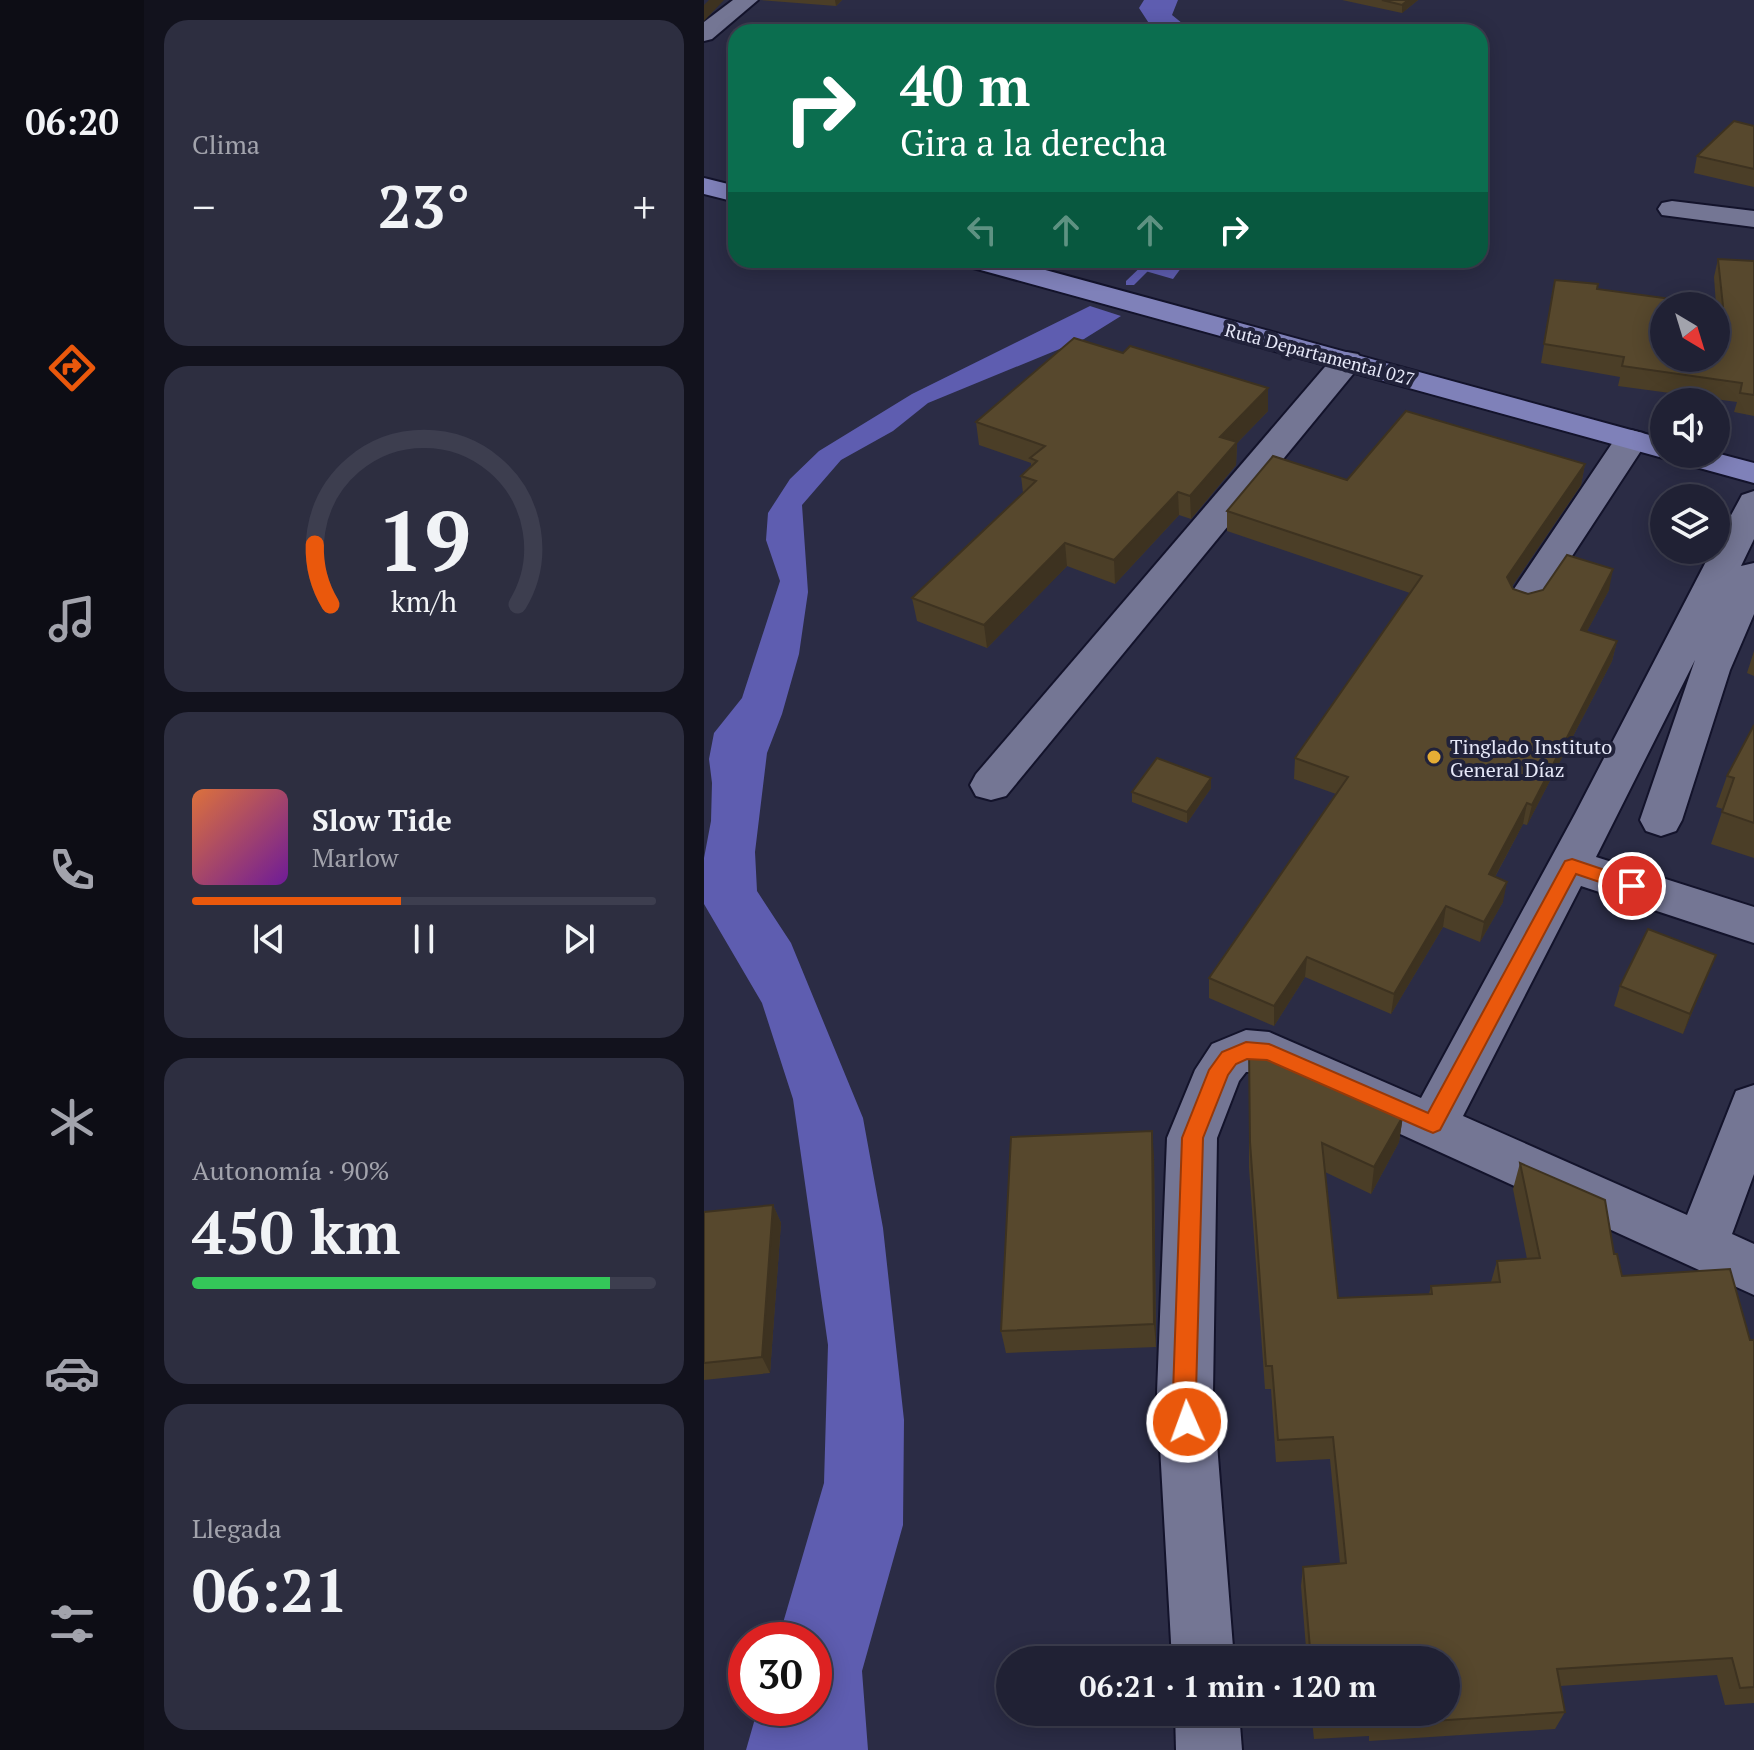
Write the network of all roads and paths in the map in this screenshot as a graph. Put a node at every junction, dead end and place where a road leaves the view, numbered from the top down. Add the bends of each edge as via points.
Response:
1 (747, 0) edge
2 (704, 34) edge
3 (704, 186) edge
4 (728, 192) edge
5 (1672, 209) dead end
6 (1754, 219) edge
7 (1005, 268) edge
8 (1347, 361) junction
9 (1647, 445) edge
10 (1730, 467) edge
11 (1754, 473) edge
12 (1754, 502) edge
13 (1754, 572) edge
14 (1525, 600) edge
15 (991, 785) dead end
16 (1661, 820) dead end
17 (1572, 866) junction
18 (1754, 925) edge
19 (1754, 1106) edge
20 (1433, 1124) junction
21 (1701, 1246) junction
22 (1754, 1270) edge
23 (1202, 1646) edge
24 (1208, 1726) edge
25 (1209, 1750) edge

1 - 2 street
3 - 4 main road
5 - 6 street
7 - 8 main road, Ruta Departamental 027
8 - 9 main road, Ruta Departamental 027
8 - 15 street
9 - 14 street
10 - 11 main road
12 - 17 street
13 - 16 street via 1710,670
17 - 18 street
17 - 20 street
19 - 21 street
20 - 21 street
20 - 23 street via 1269,1052 1246,1050 1219,1070 1192,1138 1185,1377
21 - 22 street
24 - 25 street

